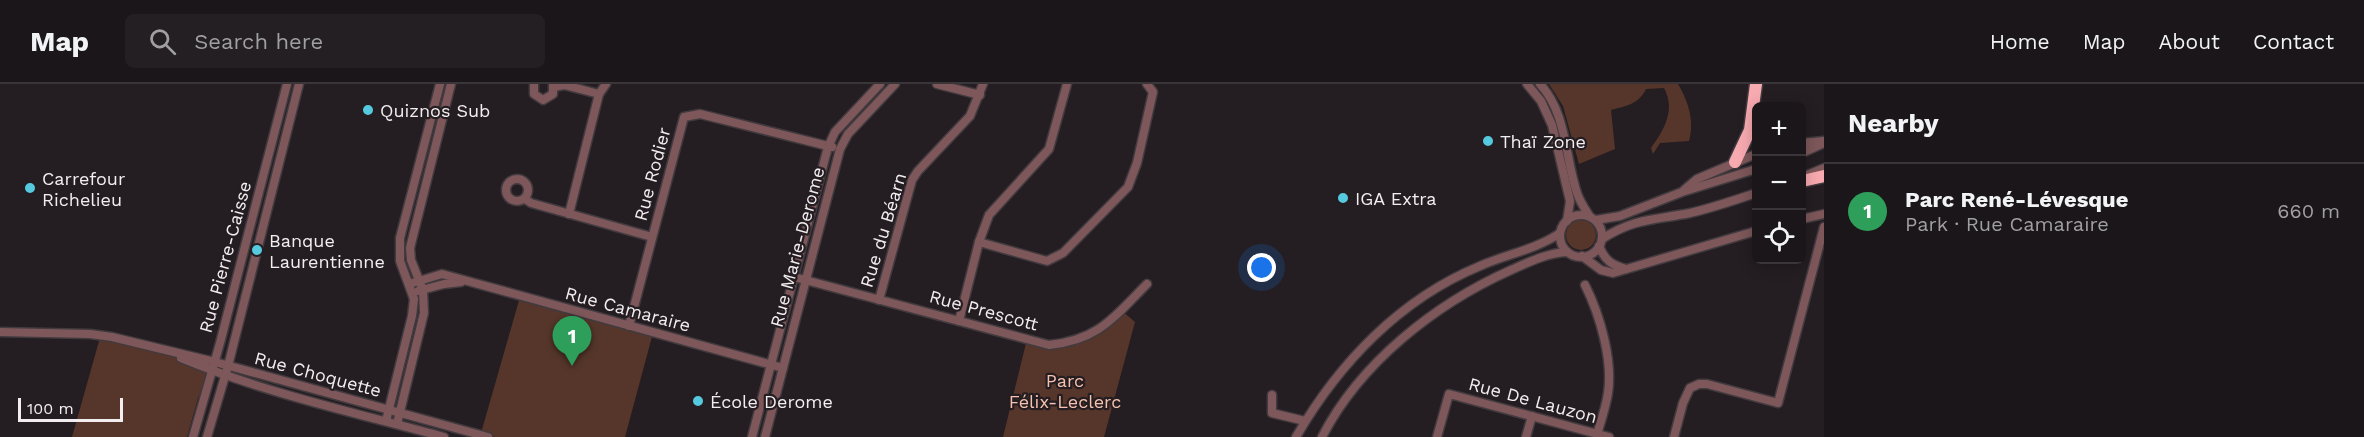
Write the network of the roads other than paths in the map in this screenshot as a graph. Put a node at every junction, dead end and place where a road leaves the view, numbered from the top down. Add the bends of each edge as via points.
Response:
1 (287, 84) edge
2 (298, 84) edge
3 (440, 84) edge
4 (451, 84) edge
5 (534, 84) edge
6 (606, 84) edge
7 (880, 84) edge
8 (895, 84) edge
9 (937, 84) edge
10 (983, 84) edge
11 (1067, 84) edge
12 (1147, 84) edge
13 (1527, 84) edge
14 (1540, 84) edge
15 (1756, 84) edge
16 (554, 86) edge
17 (599, 94) junction
18 (980, 95) junction
19 (1750, 130) junction
20 (1752, 134) edge
21 (1824, 142) edge
22 (1806, 143) edge
23 (828, 147) junction
24 (840, 149) junction
25 (1806, 151) edge
26 (1752, 156) edge
27 (1735, 162) junction
28 (425, 163) junction
29 (1824, 168) edge
30 (1752, 170) edge
31 (1824, 176) edge
32 (1806, 177) edge
33 (1806, 178) edge
34 (1682, 192) junction
35 (1752, 194) edge
36 (525, 199) dead end
37 (569, 214) junction
38 (1824, 214) edge
39 (1806, 218) edge
40 (1593, 219) junction
41 (1567, 221) junction
42 (1824, 227) edge
43 (1752, 232) edge
44 (1560, 233) junction
45 (652, 237) junction
46 (979, 242) junction
47 (1600, 243) junction
48 (1567, 252) junction
49 (1582, 256) junction
50 (1627, 270) junction
51 (794, 277) junction
52 (806, 280) junction
53 (420, 281) junction
54 (464, 281) junction
55 (1148, 284) dead end
56 (1585, 285) dead end
57 (411, 289) junction
58 (423, 290) junction
59 (879, 300) junction
60 (959, 321) junction
61 (629, 326) junction
62 (0, 332) edge
63 (771, 364) junction
64 (213, 367) junction
65 (783, 368) junction
66 (226, 371) junction
67 (1272, 395) dead end
68 (389, 411) junction
69 (399, 413) junction
70 (1532, 416) junction
71 (386, 421) junction
72 (1305, 421) junction
73 (397, 424) junction
74 (467, 434) edge
75 (1598, 434) junction
76 (193, 437) edge
77 (207, 437) edge
78 (444, 437) edge
79 (488, 437) edge
80 (752, 437) edge
81 (765, 437) edge
82 (1296, 437) edge
83 (1322, 437) edge
84 (1437, 437) edge
85 (1526, 437) edge
86 (1609, 437) edge
87 (1674, 437) edge

1 - 64 street, Rue Pierre-Caisse
2 - 66 street, Rue Pierre-Caisse
3 - 28 street
4 - 28 street
5 - 16 street via 534,94 543,100 550,97
6 - 17 street
7 - 23 street, Rue Marie-Derome via 835,132
8 - 24 street, Rue Marie-Derome via 848,134
9 - 18 street
10 - 18 street, Rue du Béarn
11 - 46 street via 1050,149 988,215
12 - 46 street via 1153,92 1128,187 1063,253 1047,261
13 - 41 street via 1552,124 1570,201
14 - 40 street via 1557,112 1576,192
15 - 19 highway
16 - 17 street
17 - 37 street
18 - 59 street, Rue du Béarn via 970,116 912,180
19 - 20 highway
19 - 27 highway
21 - 22 street
21 - 25 street
23 - 24 street, Rue Rodier
23 - 45 street, Rue Rodier via 700,114 684,117
23 - 51 street, Rue Marie-Derome
24 - 52 street, Rue Marie-Derome
26 - 27 street
27 - 34 street via 1697,179
28 - 53 street via 410,248
28 - 57 street via 400,238 400,261
29 - 32 street
30 - 34 street
31 - 33 highway
34 - 40 street via 1620,216
35 - 47 street via 1694,212 1640,220 1613,231
36 - 37 street
37 - 45 street
38 - 39 street
40 - 41 street via 1578,216
40 - 47 street via 1601,229
41 - 44 street
42 - 87 street via 1778,403 1699,384 1690,388
43 - 50 street
44 - 48 street
44 - 72 street via 1536,246 1481,265 1419,299 1357,352
45 - 61 street, Rue Rodier
46 - 60 street
47 - 49 street via 1590,254
47 - 50 street via 1604,258
48 - 49 street
48 - 83 street via 1547,255 1486,281 1415,329 1362,378
49 - 50 street via 1605,272
51 - 52 street, Rue Prescott
51 - 63 street, Rue Marie-Derome
52 - 59 street, Rue Prescott
52 - 65 street, Rue Marie-Derome
53 - 54 street, Rue Camaraire via 442,274
53 - 57 street, Rue Camaraire
53 - 58 street
54 - 58 street, Rue Camaraire
54 - 61 street, Rue Camaraire
55 - 60 street, Rue Prescott via 1108,322 1072,342 1049,345
56 - 75 street via 1594,303 1609,359 1608,393
57 - 58 street, Rue Camaraire
57 - 68 street via 412,316
58 - 69 street via 421,330
59 - 60 street, Rue Prescott
61 - 63 street, Rue Camaraire
62 - 64 street, Rue Choquette via 90,333
63 - 65 street, Rue Camaraire
63 - 80 street, Rue Marie-Derome
64 - 66 street, Rue Choquette
64 - 76 street, Rue Pierre-Caisse
65 - 81 street, Rue Marie-Derome
66 - 68 street, Rue Choquette
66 - 71 street, Rue Choquette
66 - 77 street, Rue Pierre-Caisse
67 - 72 street via 1272,412
68 - 69 street, Rue Choquette
68 - 71 street
69 - 73 street
69 - 74 street, Rue Choquette
70 - 75 street, Rue De Lauzon
70 - 84 street, Rue De Lauzon via 1449,394
70 - 85 street
71 - 73 street, Rue Choquette
72 - 82 street
73 - 78 street, Rue Choquette
74 - 79 street, Rue Choquette
75 - 86 street, Rue De Lauzon

